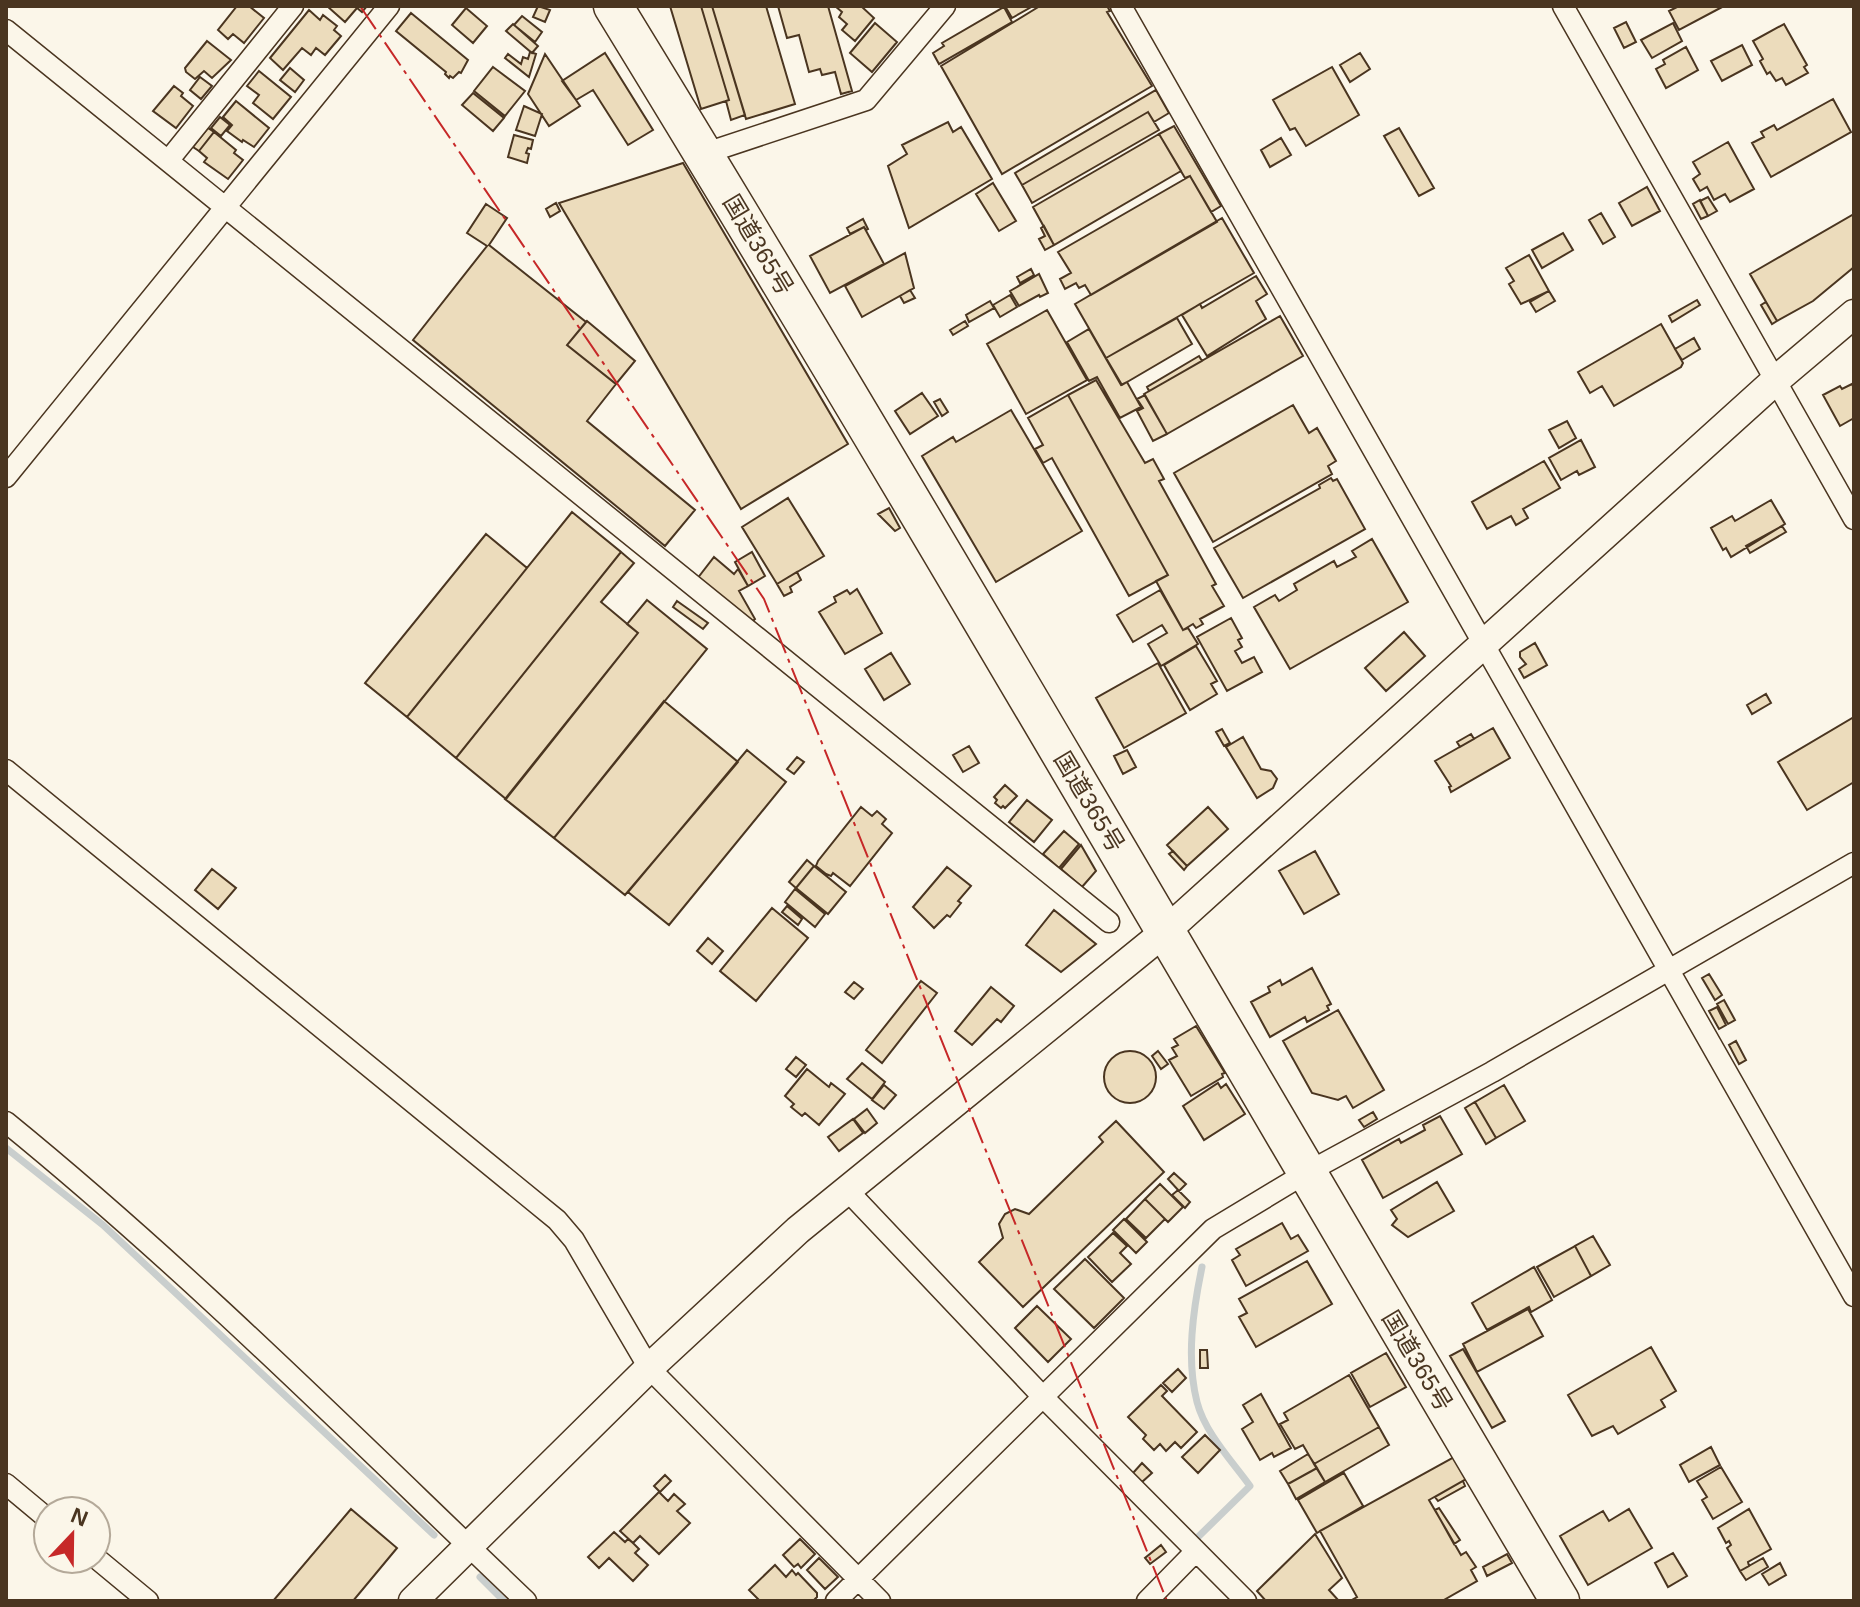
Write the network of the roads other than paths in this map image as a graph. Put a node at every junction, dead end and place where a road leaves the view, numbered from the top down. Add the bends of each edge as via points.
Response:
1 (293, 6) edge
2 (389, 6) edge
3 (613, 6) edge
4 (945, 6) edge
5 (1121, 6) edge
6 (1563, 6) edge
7 (6, 30) edge
8 (703, 154) junction
9 (168, 161) junction
10 (226, 208) junction
11 (1854, 314) edge
12 (1776, 380) junction
13 (6, 477) edge
14 (1854, 519) edge
15 (1482, 645) junction
16 (6, 770) edge
17 (1854, 863) edge
18 (1109, 922) dead end
19 (1166, 931) junction
20 (1670, 970) junction
21 (6, 1122) edge
22 (1306, 1173) junction
23 (847, 1190) junction
24 (1854, 1296) edge
25 (649, 1368) junction
26 (1044, 1398) junction
27 (6, 1484) edge
28 (32, 1506) edge
29 (468, 1546) junction
30 (1196, 1551) junction
31 (112, 1571) edge
32 (859, 1579) junction
33 (148, 1601) edge
34 (413, 1601) edge
35 (526, 1601) edge
36 (836, 1601) edge
37 (880, 1601) edge
38 (1147, 1601) edge
39 (1246, 1601) edge
40 (1560, 1601) edge

1 - 9 street
2 - 10 street
3 - 8 highway, 国道365号
4 - 8 street via 866,100
5 - 15 street
6 - 12 street
7 - 9 street
8 - 19 highway, 国道365号
9 - 10 street
10 - 13 street
10 - 18 street
11 - 12 street
12 - 14 street
12 - 15 street
15 - 19 street
15 - 20 street
16 - 25 street via 557,1220
17 - 20 street
19 - 22 highway, 国道365号
19 - 23 street
20 - 22 street
20 - 24 street
21 - 29 street via 268,1353
22 - 26 street via 1213,1229
22 - 40 highway, 国道365号
23 - 25 street
23 - 26 street
25 - 29 street
25 - 32 street
26 - 30 street
26 - 32 street
27 - 28 street
29 - 34 street
29 - 35 street
30 - 38 street
30 - 39 street
31 - 33 street
32 - 36 street
32 - 37 street

